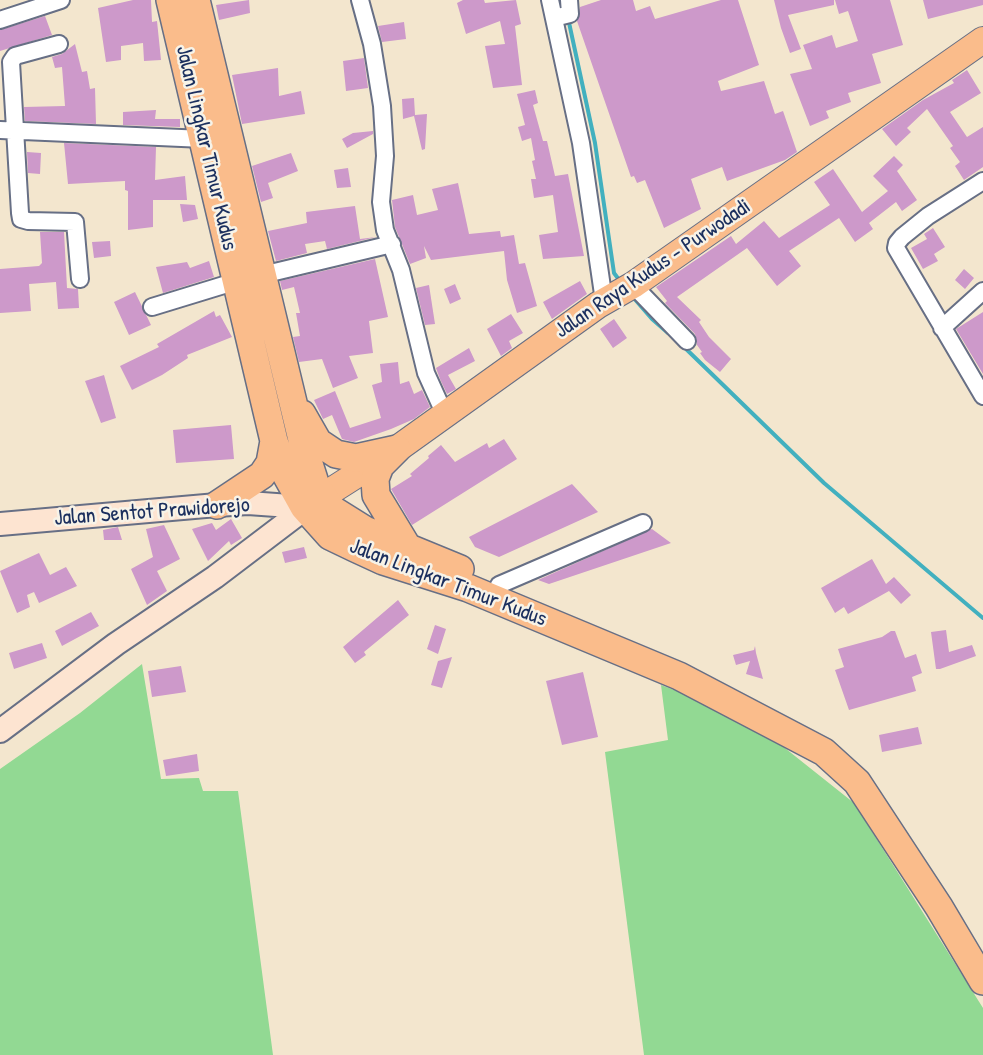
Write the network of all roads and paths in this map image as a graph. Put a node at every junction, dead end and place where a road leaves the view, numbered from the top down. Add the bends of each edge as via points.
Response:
1 (62, 0) edge
2 (170, 0) edge
3 (196, 0) edge
4 (360, 0) edge
5 (550, 0) edge
6 (562, 13) edge
7 (0, 20) edge
8 (983, 40) edge
9 (59, 44) dead end
10 (8, 130) edge
11 (204, 139) junction
12 (983, 181) edge
13 (392, 244) junction
14 (249, 278) junction
15 (80, 279) dead end
16 (983, 291) edge
17 (620, 292) junction
18 (152, 307) dead end
19 (942, 328) junction
20 (687, 341) dead end
21 (288, 382) junction
22 (981, 389) edge
23 (444, 415) junction
24 (274, 441) junction
25 (396, 449) junction
26 (314, 502) junction
27 (217, 505) junction
28 (643, 523) dead end
29 (0, 524) edge
30 (408, 548) junction
31 (499, 585) junction
32 (0, 731) edge
33 (983, 953) edge
34 (983, 981) edge

1 - 7 street
2 - 11 highway, Jalan Lingkar Timur Kudus
3 - 14 highway, Jalan Lingkar Timur Kudus
4 - 13 street via 382,106 385,156 381,202 385,230
5 - 6 street
6 - 17 street via 581,143
8 - 17 main road, Jalan Raya Kudus - Purwodadi
9 - 10 street via 26,52 10,62
10 - 11 street
10 - 15 street via 20,217 28,221 75,222
11 - 14 highway, Jalan Lingkar Timur Kudus
12 - 19 street via 928,216 897,243 898,254
13 - 14 street
13 - 23 street via 426,373
14 - 18 street
14 - 21 highway, Jalan Lingkar Timur Kudus
14 - 24 highway, Jalan Lingkar Timur Kudus
16 - 19 street
17 - 20 street
17 - 23 main road, Jalan Raya Kudus - Purwodadi
19 - 22 street
21 - 25 highway via 318,442 336,454 356,458
21 - 26 highway, Jalan Lingkar Timur Kudus via 316,486
23 - 25 main road, Jalan Raya Kudus - Purwodadi
24 - 26 highway, Jalan Lingkar Timur Kudus via 284,471
24 - 27 highway via 270,463 262,475
25 - 26 main road, Jalan Raya Kudus - Purwodadi
25 - 30 highway via 380,466 375,479 376,495
26 - 27 main road, Jalan Sentot Prawidorejo
26 - 30 highway, Jalan Lingkar Timur Kudus
26 - 32 main road
26 - 34 highway, Jalan Lingkar Timur Kudus via 330,536 383,561 468,588 679,676 824,753 857,782
27 - 29 main road, Jalan Sentot Prawidorejo
28 - 31 street
30 - 31 highway, Jalan Lingkar Timur Kudus
31 - 33 highway, Jalan Lingkar Timur Kudus via 683,662 791,713 830,739 870,779

